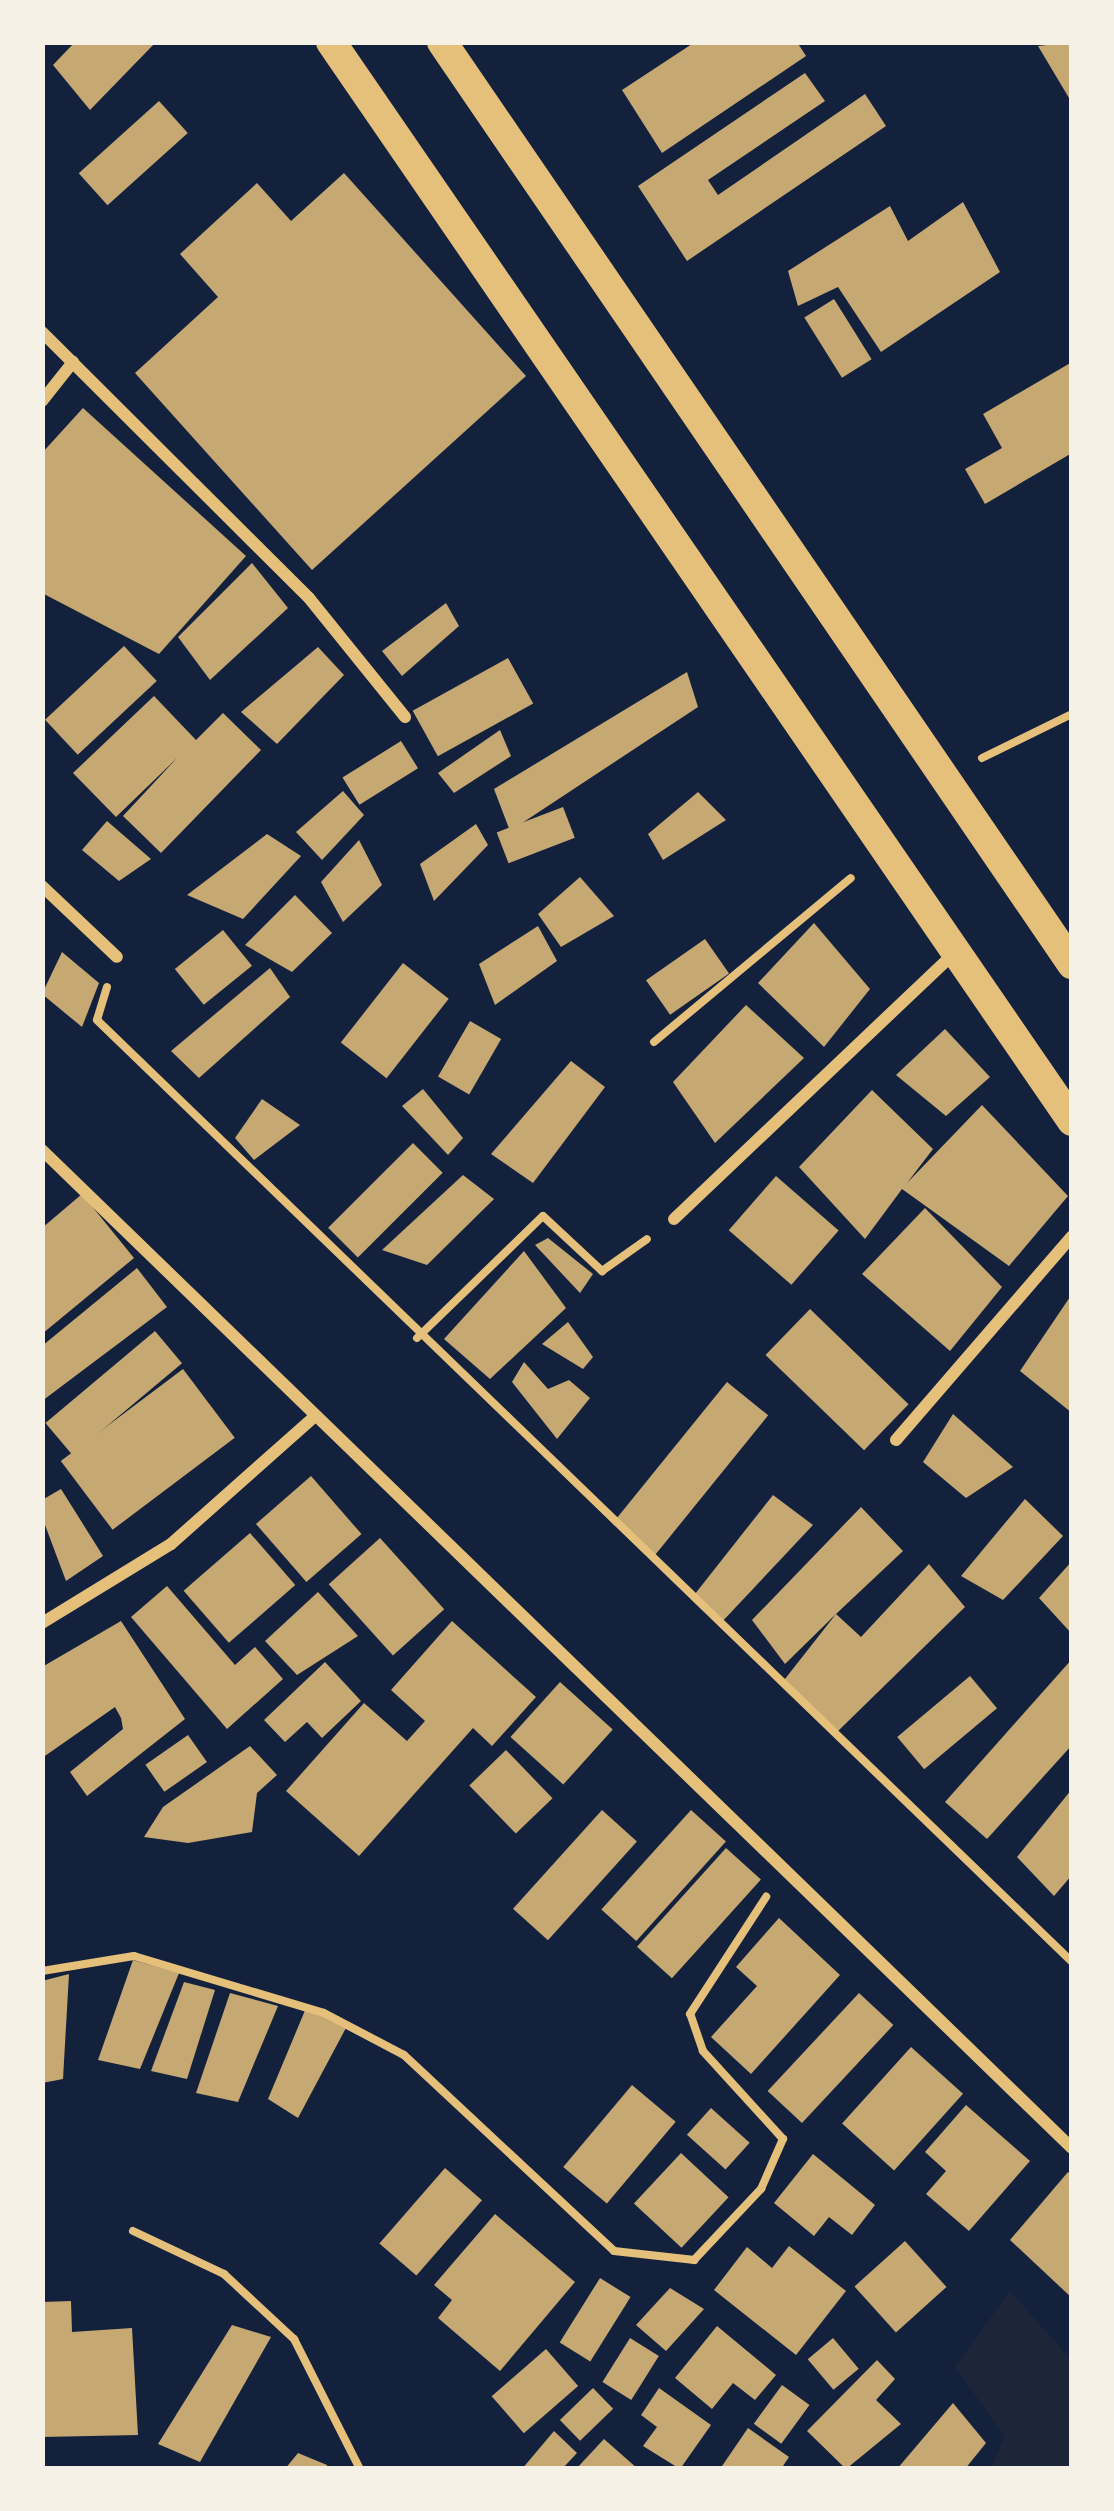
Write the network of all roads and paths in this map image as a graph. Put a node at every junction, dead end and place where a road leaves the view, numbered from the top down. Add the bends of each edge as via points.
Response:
1 (331, 42) edge
2 (452, 46) edge
3 (42, 332) edge
4 (73, 362) junction
5 (42, 401) edge
6 (1072, 714) edge
7 (406, 717) dead end
8 (944, 777) junction
9 (885, 850) junction
10 (42, 886) edge
11 (955, 952) junction
12 (117, 957) joint
13 (1072, 964) edge
14 (654, 1042) dead end
15 (1072, 1121) edge
16 (42, 1150) edge
17 (674, 1219) joint
18 (1072, 1236) edge
19 (417, 1337) junction
20 (315, 1416) junction
21 (896, 1440) dead end
22 (42, 1623) edge
23 (786, 1873) junction
24 (1072, 1962) edge
25 (42, 1971) edge
26 (1072, 2147) edge
27 (133, 2231) dead end
28 (360, 2469) edge

1 - 9 main road
2 - 8 main road
3 - 4 street
4 - 5 street
4 - 7 street via 309,598
6 - 8 path
8 - 13 main road
9 - 11 main road
9 - 14 path
10 - 12 street
11 - 15 main road
11 - 17 street
12 - 19 path via 97,1020
16 - 20 street
17 - 19 path via 602,1270 543,1216
18 - 21 street
19 - 24 path
20 - 22 street via 171,1544
20 - 23 street
23 - 25 path via 727,1942 689,2014 703,2051 783,2139 761,2189 694,2260 614,2251 404,2055 324,2013 134,1956
23 - 26 street
27 - 28 path via 224,2275 294,2339

